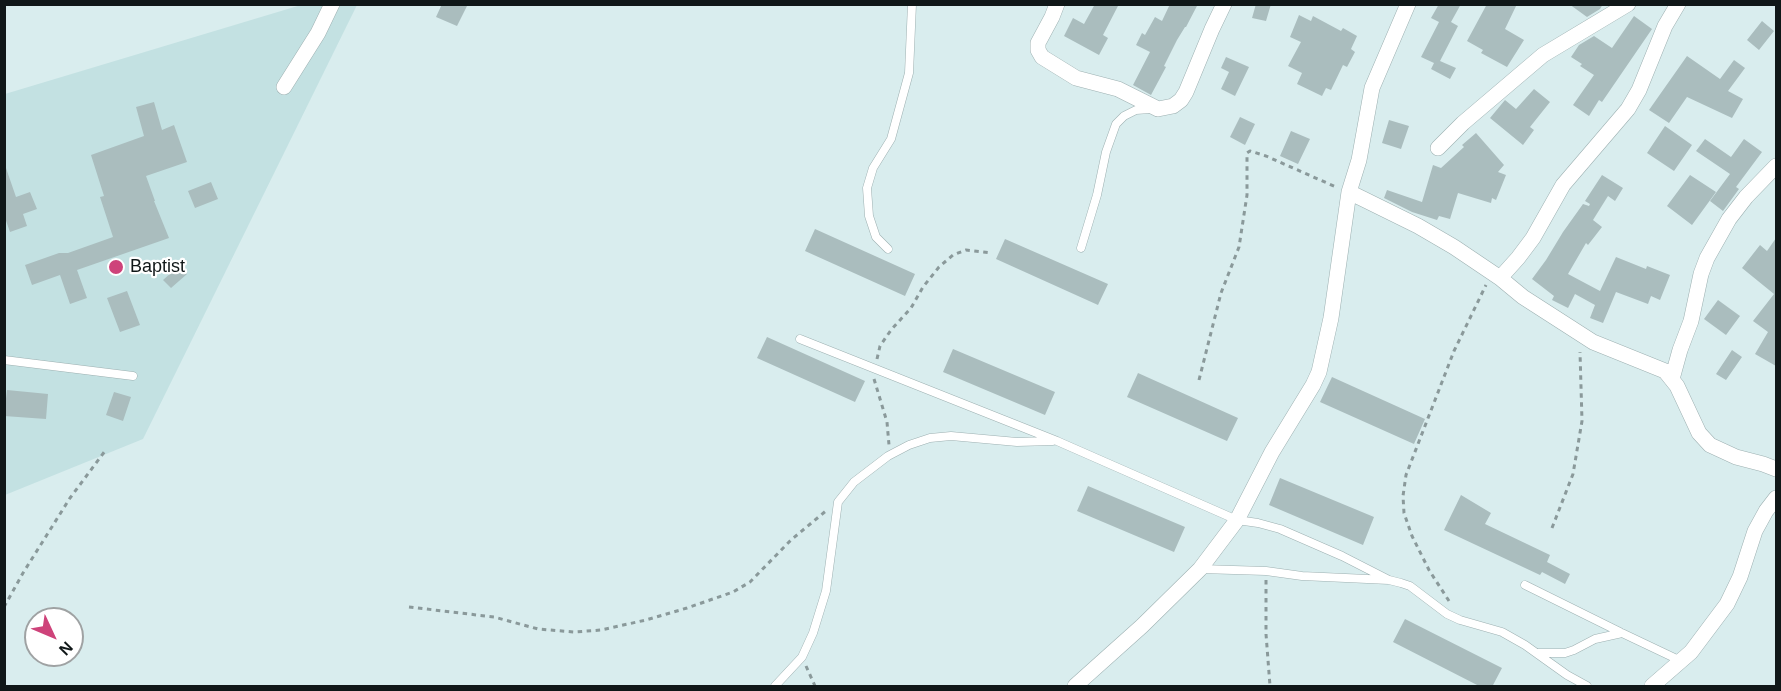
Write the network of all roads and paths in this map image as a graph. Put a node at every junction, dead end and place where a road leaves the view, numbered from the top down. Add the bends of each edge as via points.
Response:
1 (332, 4) edge
2 (912, 4) edge
3 (1057, 4) edge
4 (1224, 4) edge
5 (1408, 4) edge
6 (1628, 4) edge
7 (1678, 4) edge
8 (284, 87) dead end
9 (1158, 109) junction
10 (1438, 148) dead end
11 (1776, 166) edge
12 (1349, 192) junction
13 (1080, 248) dead end
14 (888, 249) dead end
15 (991, 253) dead end
16 (1496, 275) junction
17 (1578, 332) junction
18 (800, 339) dead end
19 (4, 360) edge
20 (873, 368) junction
21 (133, 376) dead end
22 (1672, 379) junction
23 (1199, 380) dead end
24 (1057, 441) junction
25 (105, 451) dead end
26 (888, 456) junction
27 (1776, 469) edge
28 (1776, 498) edge
29 (838, 502) junction
30 (1237, 520) junction
31 (1552, 528) dead end
32 (1200, 568) junction
33 (1266, 571) junction
34 (1389, 580) junction
35 (1525, 585) dead end
36 (4, 607) edge
37 (409, 607) dead end
38 (1460, 620) junction
39 (1622, 633) junction
40 (1538, 653) junction
41 (802, 657) junction
42 (1681, 661) junction
43 (775, 687) edge
44 (815, 687) edge
45 (1075, 687) edge
46 (1270, 687) edge
47 (1587, 687) edge
48 (1652, 687) edge

1 - 8 street
2 - 14 lane via 909,73 891,139 873,168 867,188 868,216 876,237
3 - 9 street via 1038,43 1042,57 1076,78 1118,89
4 - 9 street via 1181,100
5 - 12 street via 1372,87
6 - 10 street via 1543,55
7 - 16 street via 1628,109 1563,185 1518,258
9 - 13 lane via 1136,110 1116,124
11 - 22 street via 1729,219 1707,258
12 - 16 street via 1454,246
12 - 23 path via 1266,156 1247,153 1241,237 1221,293
12 - 30 street via 1319,372
15 - 20 path via 966,250 939,267 880,346
16 - 17 street
16 - 38 path via 1454,351 1407,475 1403,496 1412,536
17 - 22 street via 1665,371
17 - 31 path via 1582,421 1573,474
18 - 20 lane
19 - 21 lane
20 - 24 lane
20 - 26 path via 889,437
22 - 27 street via 1699,433 1710,445
24 - 26 lane via 951,436 930,438
24 - 30 lane
25 - 36 path via 70,498
26 - 29 lane via 854,482
28 - 42 street via 1755,531 1727,604
29 - 37 path via 791,540 750,582 733,592 646,620 574,632
29 - 41 lane via 826,591
30 - 32 street
30 - 34 lane via 1280,529
32 - 33 lane
32 - 45 street
33 - 34 lane
33 - 46 path
34 - 38 lane via 1410,586
35 - 39 lane
38 - 40 lane via 1503,632
39 - 40 lane via 1595,639 1564,653
39 - 42 lane
40 - 47 lane
41 - 43 lane
41 - 44 path
42 - 48 street

